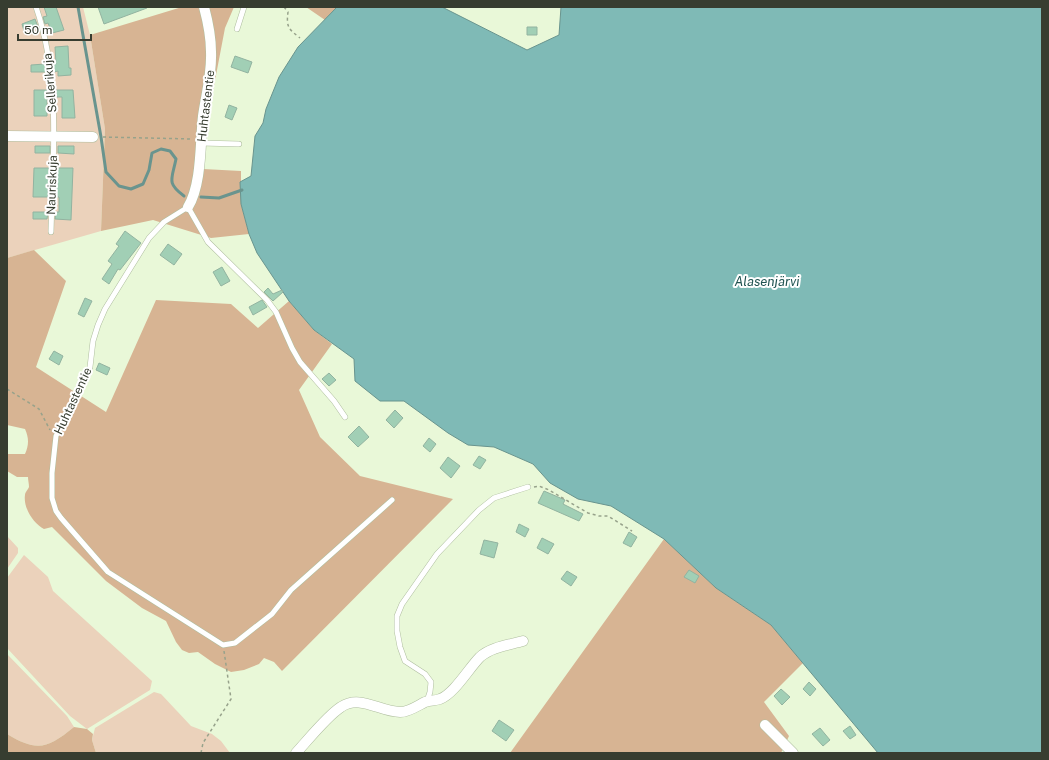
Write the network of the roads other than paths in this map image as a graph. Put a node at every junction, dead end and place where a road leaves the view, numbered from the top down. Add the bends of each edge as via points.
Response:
1 (36, 7) edge
2 (204, 7) edge
3 (244, 7) edge
4 (238, 29) dead end
5 (7, 136) edge
6 (53, 137) junction
7 (93, 137) dead end
8 (201, 141) junction
9 (239, 144) dead end
10 (188, 207) junction
11 (51, 232) dead end
12 (345, 417) dead end
13 (528, 487) road end
14 (392, 500) dead end
15 (523, 641) dead end
16 (427, 701) junction
17 (765, 725) dead end
18 (296, 753) edge
19 (792, 753) edge

1 - 6 lane, Sellerikuja via 48,50 51,72
2 - 8 street, Huhtastentie via 209,24 211,70
3 - 4 lane
5 - 6 street
6 - 7 street
6 - 11 lane, Nauriskuja
8 - 9 lane
8 - 10 street, Huhtastentie via 195,189
10 - 12 lane via 208,242 276,312 300,362
10 - 14 lane, Huhtastentie via 164,222 149,238 98,325 86,379 58,430 54,445 53,505 61,518 108,572 223,645 235,643 272,614 291,590
13 - 16 lane via 494,498 478,510 437,554 402,604 397,616 400,647 405,661 425,674 431,682
15 - 16 street via 490,650 481,656 448,694
16 - 18 street via 401,712 364,703 353,702 341,706
17 - 19 street

